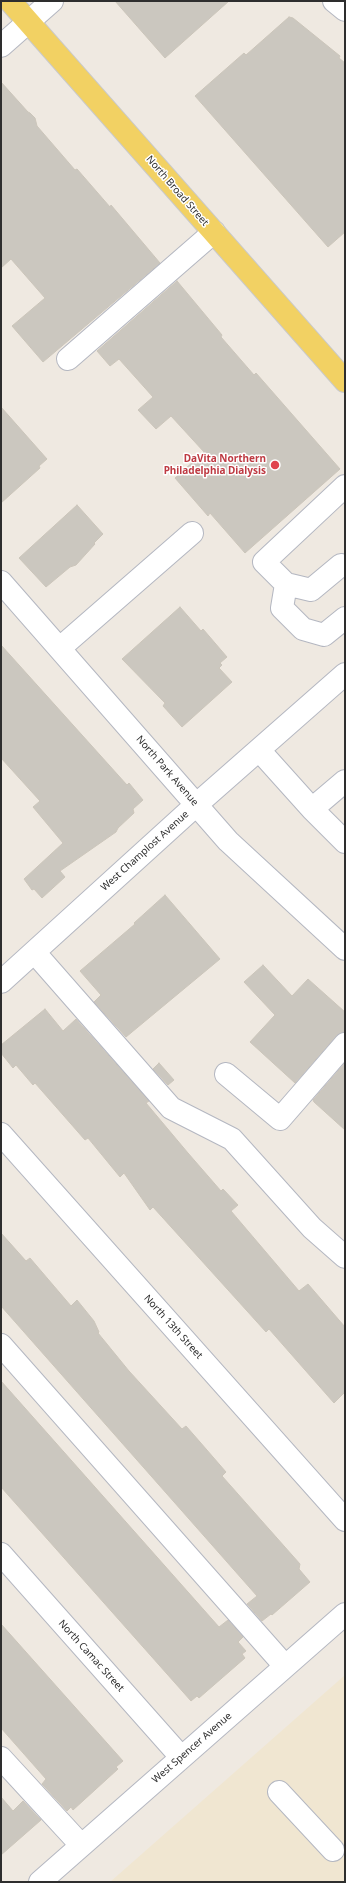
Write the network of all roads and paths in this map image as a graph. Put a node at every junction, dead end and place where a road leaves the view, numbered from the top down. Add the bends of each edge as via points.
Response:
1 (10, 1) edge
2 (52, 1) edge
3 (334, 1) edge
4 (345, 10) edge
5 (29, 22) junction
6 (1, 46) edge
7 (214, 232) junction
8 (68, 360) dead end
9 (345, 381) edge
10 (343, 492) edge
11 (192, 534) dead end
12 (341, 565) dead end
13 (1, 582) edge
14 (286, 584) junction
15 (345, 618) edge
16 (60, 648) junction
17 (345, 674) edge
18 (259, 750) junction
19 (345, 781) edge
20 (196, 805) junction
21 (312, 809) junction
22 (345, 842) edge
23 (345, 949) edge
24 (35, 952) junction
25 (1, 982) edge
26 (345, 1044) edge
27 (226, 1074) dead end
28 (1, 1134) edge
29 (345, 1257) edge
30 (1, 1345) edge
31 (345, 1520) edge
32 (1, 1554) edge
33 (345, 1614) edge
34 (285, 1666) junction
35 (182, 1757) junction
36 (1, 1758) edge
37 (279, 1792) dead end
38 (81, 1845) junction
39 (334, 1850) dead end
40 (40, 1882) edge

1 - 5 main road, North Broad Street
2 - 5 street
3 - 4 street
5 - 6 street
5 - 7 main road, North Broad Street
7 - 8 street
7 - 9 main road, North Broad Street
10 - 14 street via 264,562
11 - 16 street
12 - 14 street via 311,590
13 - 16 street, North Park Avenue
14 - 15 street via 282,608 303,629 324,635
16 - 20 street, North Park Avenue
17 - 18 street, West Champlost Avenue
18 - 20 street, West Champlost Avenue
18 - 21 street
19 - 21 street
20 - 23 street, North Park Avenue via 228,841
20 - 24 street, West Champlost Avenue
21 - 22 street
24 - 25 street, West Champlost Avenue
24 - 29 street via 171,1108 232,1139 312,1228
26 - 27 street via 280,1119
28 - 31 street, North 13th Street
30 - 34 street
32 - 35 street, North Camac Street
33 - 34 street, West Spencer Avenue
34 - 35 street, West Spencer Avenue
35 - 38 street, West Spencer Avenue
36 - 38 street
37 - 39 street
38 - 40 street, West Spencer Avenue

